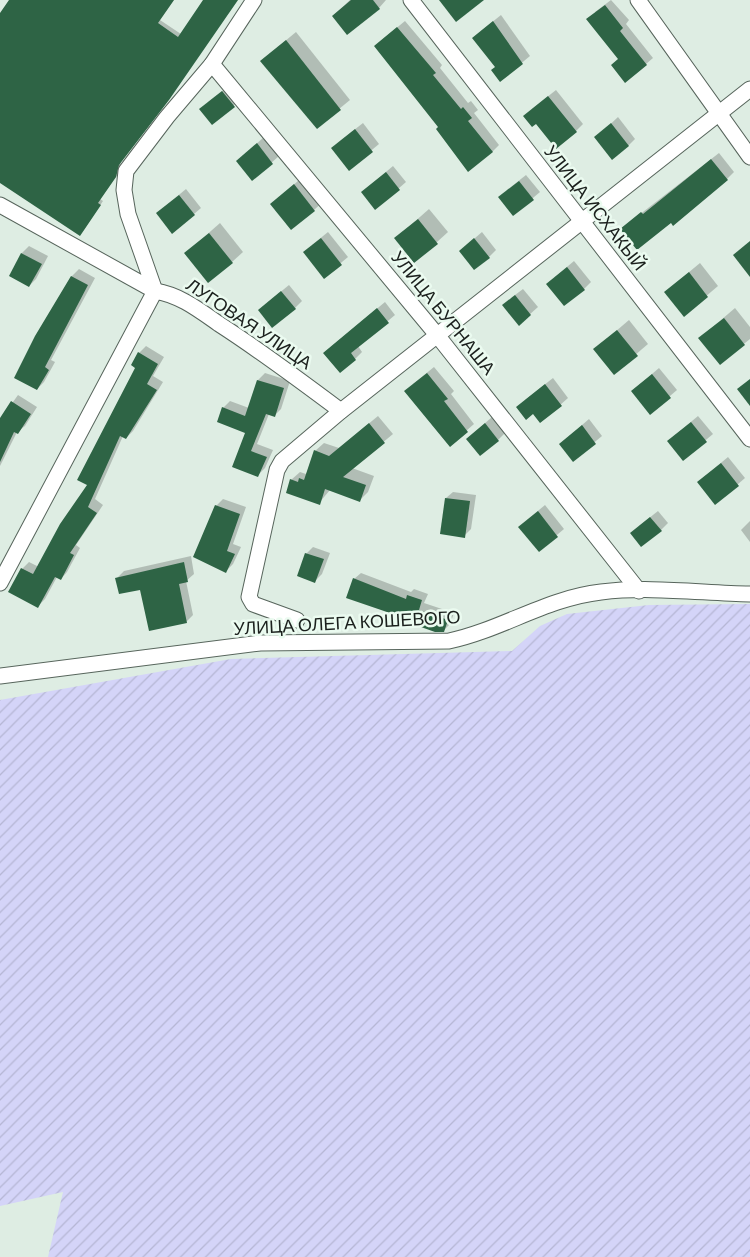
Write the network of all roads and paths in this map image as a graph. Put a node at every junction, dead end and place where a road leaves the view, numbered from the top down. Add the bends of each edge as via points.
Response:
1 (254, 0) edge
2 (411, 0) edge
3 (638, 0) edge
4 (212, 64) junction
5 (750, 89) edge
6 (719, 113) junction
7 (750, 157) edge
8 (0, 205) edge
9 (581, 220) junction
10 (155, 291) junction
11 (437, 335) junction
12 (341, 411) junction
13 (750, 440) edge
14 (0, 583) edge
15 (639, 590) junction
16 (750, 594) edge
17 (297, 620) dead end
18 (0, 676) edge

1 - 4 street
2 - 9 street, УЛИЦА ИСХАКЫЙ
3 - 6 street
4 - 10 street via 126,171 124,190 128,214
4 - 11 street, УЛИЦА БУРНАША
5 - 6 street
6 - 7 street
6 - 9 street
8 - 10 street, ЛУГОВАЯ УЛИЦА
9 - 11 street
9 - 13 street, УЛИЦА ИСХАКЫЙ
10 - 12 street, ЛУГОВАЯ УЛИЦА via 170,293 189,304
10 - 14 street
11 - 12 street
11 - 15 street, УЛИЦА БУРНАША
12 - 17 street via 290,452 277,470 252,582 249,597 253,604
15 - 16 street, УЛИЦА ОЛЕГА КОШЕВОГО
15 - 18 street, УЛИЦА ОЛЕГА КОШЕВОГО via 600,592 561,601 473,636 448,641 260,643

